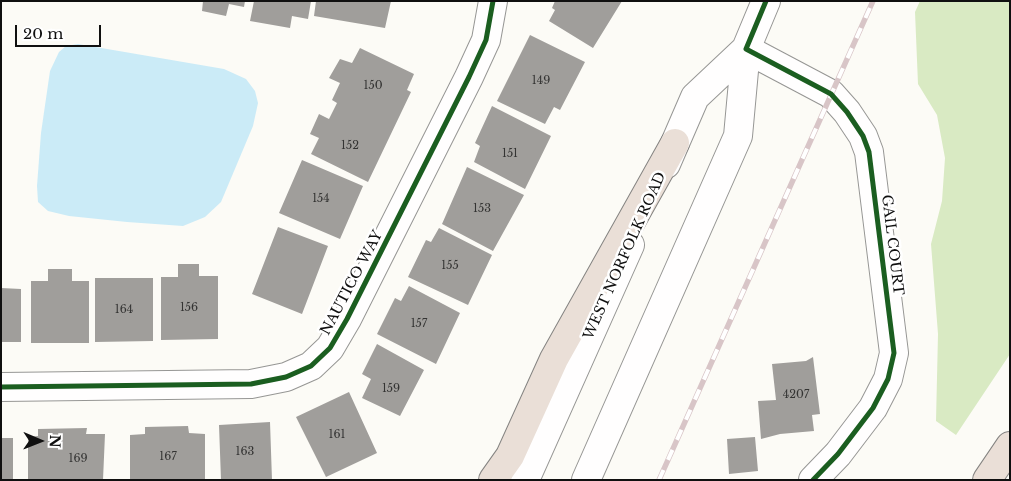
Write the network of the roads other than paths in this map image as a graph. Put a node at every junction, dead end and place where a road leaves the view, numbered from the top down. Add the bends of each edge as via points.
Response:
1 (493, 1) edge
2 (766, 1) edge
3 (746, 49) junction
4 (675, 143) junction
5 (1, 388) edge
6 (1010, 446) edge
7 (493, 480) edge
8 (526, 480) edge
9 (586, 480) edge
10 (813, 480) edge
11 (987, 480) edge

1 - 5 street, NAUTICO WAY via 486,40 469,77 347,320 330,348 311,366 286,377 250,384
2 - 3 street, WEST NORFOLK ROAD
3 - 4 street, WEST NORFOLK ROAD via 695,97
3 - 9 street, WEST NORFOLK ROAD via 738,136
3 - 10 street, GAIL COURT via 831,94 863,136 869,152 894,354 888,379 873,408 838,454
4 - 7 highway via 554,359 510,456
4 - 8 street, WEST NORFOLK ROAD
6 - 11 highway

